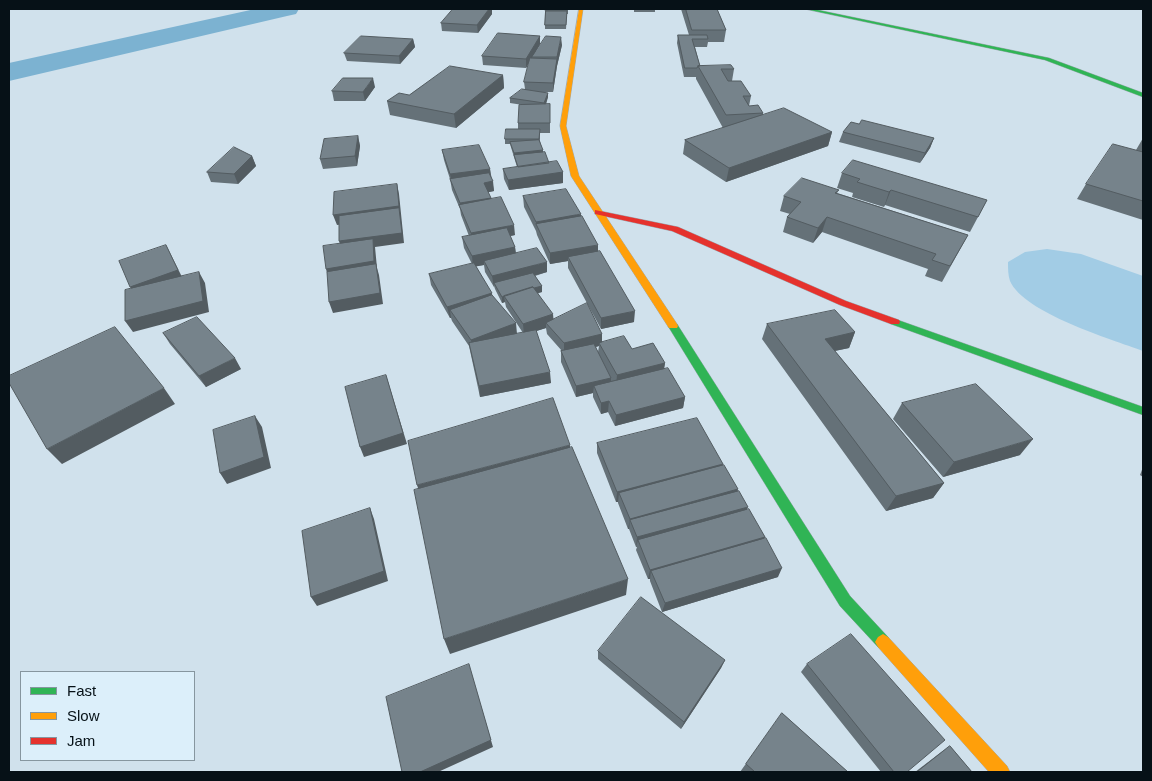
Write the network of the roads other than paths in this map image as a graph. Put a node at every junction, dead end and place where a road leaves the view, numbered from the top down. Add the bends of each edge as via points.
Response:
1 (581, 9) edge
2 (807, 9) edge
3 (1143, 94) edge
4 (598, 212) junction
5 (1143, 411) edge
6 (1001, 772) edge

1 - 4 street via 563,126 575,176
2 - 3 street via 1047,59
4 - 5 street via 675,229 843,303
4 - 6 street via 845,600

